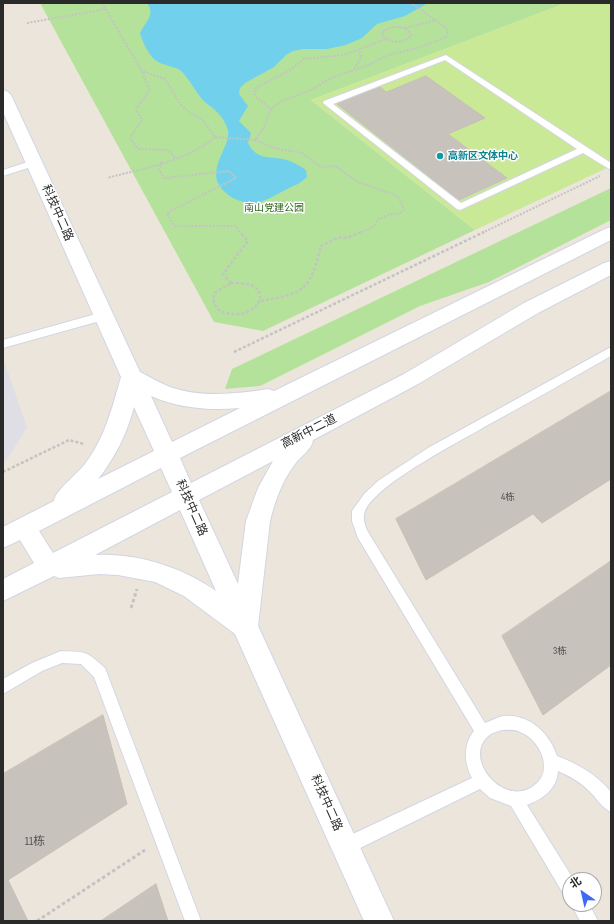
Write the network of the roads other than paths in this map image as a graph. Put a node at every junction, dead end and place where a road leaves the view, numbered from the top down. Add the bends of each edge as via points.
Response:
1 (3, 95) edge
2 (584, 149) junction
3 (34, 163) junction
4 (611, 167) edge
5 (3, 173) edge
6 (611, 234) edge
7 (611, 267) edge
8 (103, 316) junction
9 (3, 344) edge
10 (611, 351) edge
11 (131, 376) junction
12 (287, 394) junction
13 (319, 427) junction
14 (166, 455) junction
15 (185, 496) junction
16 (48, 515) junction
17 (24, 527) junction
18 (3, 538) edge
19 (45, 569) junction
20 (3, 591) edge
21 (245, 628) junction
22 (3, 687) edge
23 (482, 731) junction
24 (552, 761) junction
25 (481, 781) junction
26 (515, 799) junction
27 (611, 804) edge
28 (346, 846) junction
29 (562, 876) edge
30 (585, 912) edge
31 (193, 921) edge
32 (379, 921) edge
33 (590, 921) edge

1 - 3 main road, 科技中二路
2 - 2 lane via 446,56 327,103 460,207
2 - 4 lane
3 - 5 lane
3 - 8 main road, 科技中二路
6 - 12 main road
7 - 13 main road, 高新中二道 via 531,308 411,380
8 - 9 lane
8 - 11 main road, 科技中二路
10 - 23 lane via 428,454 384,484 359,509 358,522 362,534
11 - 12 main road via 170,395 194,400 253,400
11 - 14 main road, 科技中二路
11 - 16 main road via 124,412 110,447 77,488
12 - 14 main road
13 - 15 main road, 高新中二道
13 - 21 main road via 298,445 282,465 263,502 258,521
14 - 15 main road, 科技中二路
14 - 16 main road
15 - 19 main road, 高新中二道
15 - 21 main road, 科技中二路
16 - 17 main road
17 - 18 main road
17 - 19 main road
19 - 20 main road, 高新中二道
19 - 21 main road via 84,564 113,564 158,572 209,599
21 - 28 main road, 科技中二路
22 - 31 lane via 37,667 61,657 84,658 100,673
23 - 24 lane via 502,723 515,723 528,728 548,748
23 - 25 lane via 475,742 472,757
24 - 26 lane via 548,783 528,797
24 - 27 lane via 586,776
25 - 26 lane via 493,792
25 - 28 lane
26 - 29 lane
28 - 32 main road, 科技中二路
30 - 33 lane

